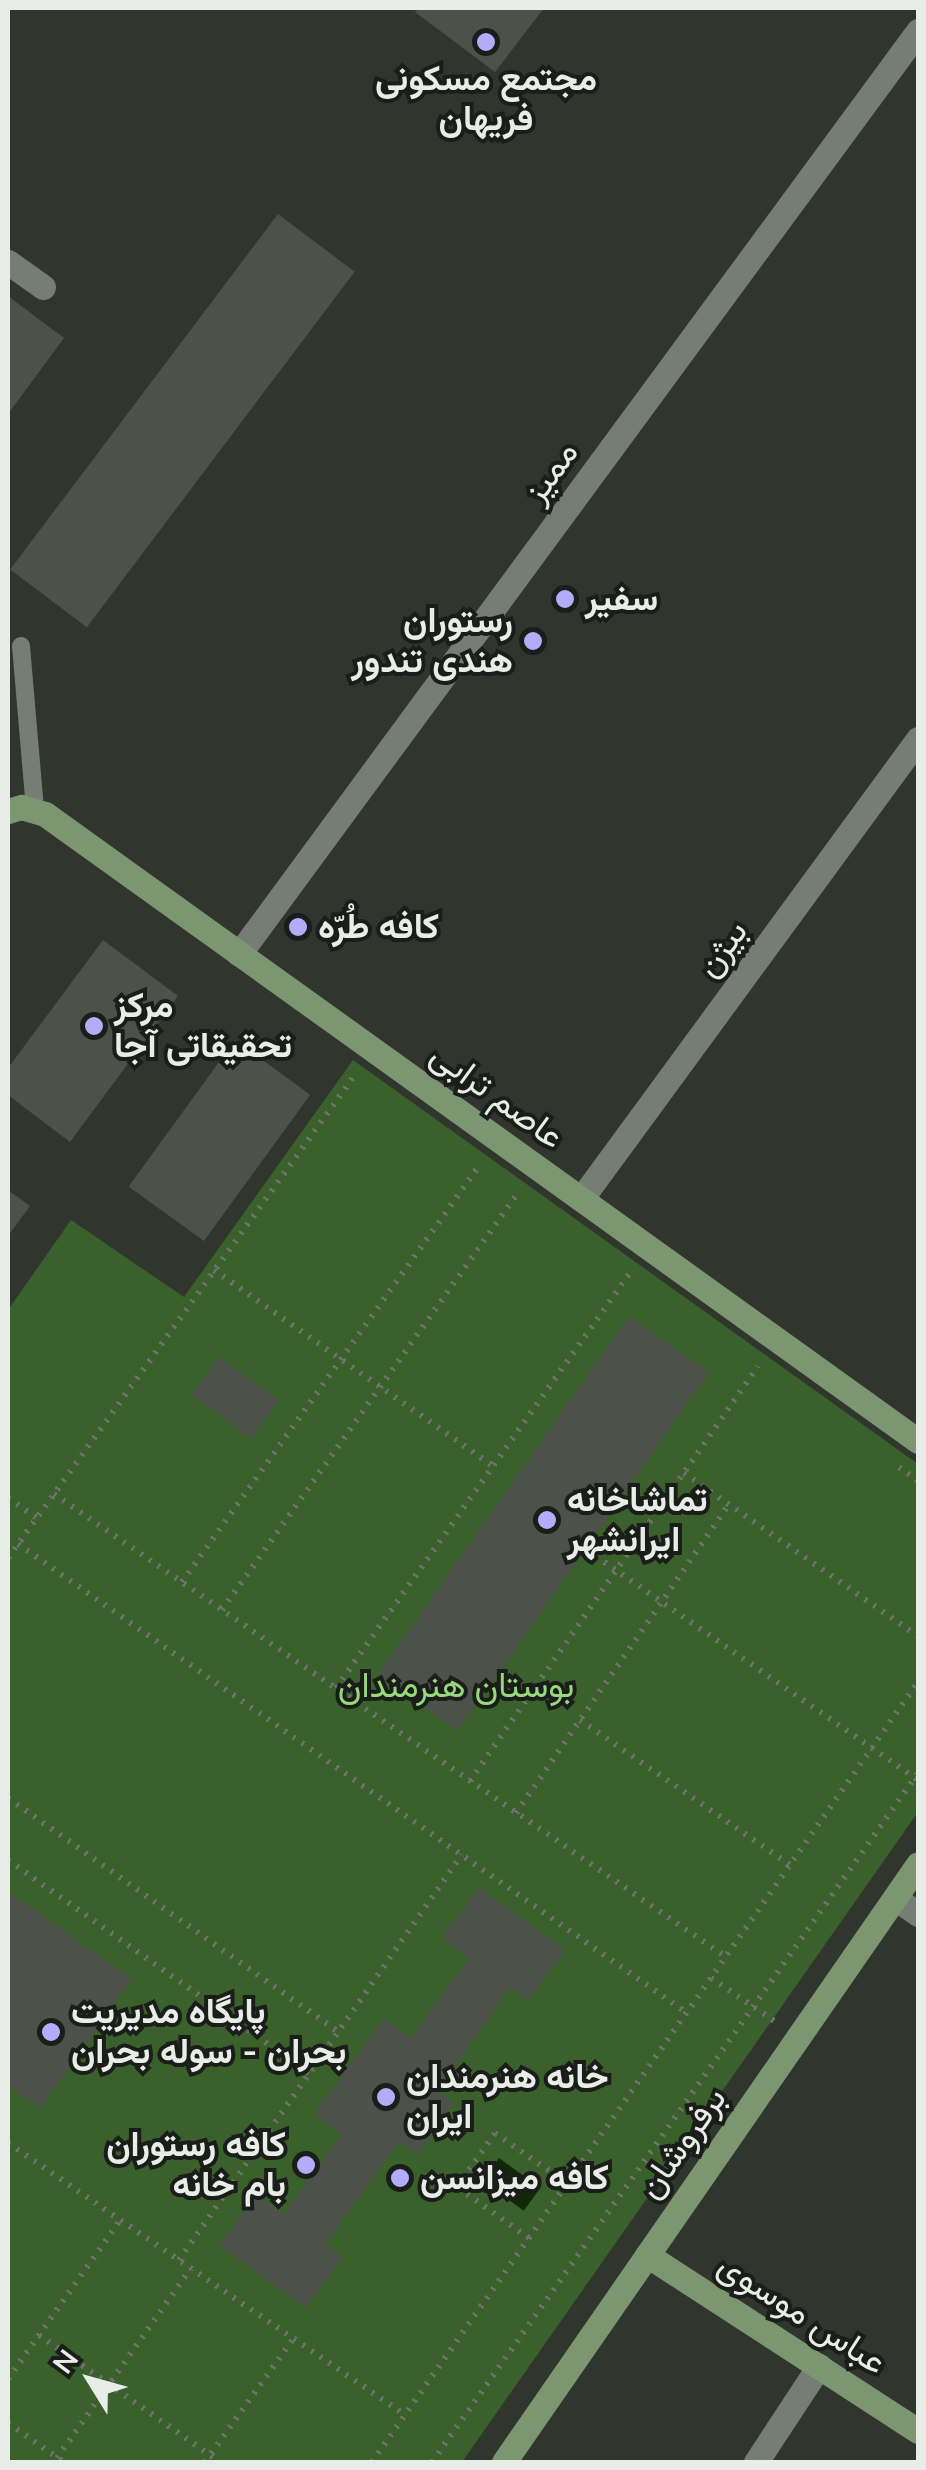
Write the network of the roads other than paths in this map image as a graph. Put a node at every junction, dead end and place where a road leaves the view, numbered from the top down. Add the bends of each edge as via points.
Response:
1 (918, 31) edge
2 (8, 262) edge
3 (42, 287) dead end
4 (20, 646) dead end
5 (918, 740) edge
6 (35, 808) junction
7 (8, 811) edge
8 (239, 954) junction
9 (581, 1199) junction
10 (918, 1440) edge
11 (918, 1864) edge
12 (894, 1898) junction
13 (918, 1914) edge
14 (647, 2255) junction
15 (819, 2366) junction
16 (918, 2431) edge
17 (504, 2462) edge
18 (756, 2462) edge

1 - 8 street, ممیز
2 - 3 street
4 - 6 lane
5 - 9 street, بیژن
6 - 7 street
6 - 8 street, عاصم ترابی
8 - 9 street, عاصم ترابی
9 - 10 street, عاصم ترابی
11 - 12 street, برفروشان
12 - 13 street
12 - 14 street, برفروشان
14 - 15 street, عباس موسوی
14 - 17 street, برفروشان
15 - 16 street, عباس موسوی
15 - 18 street

